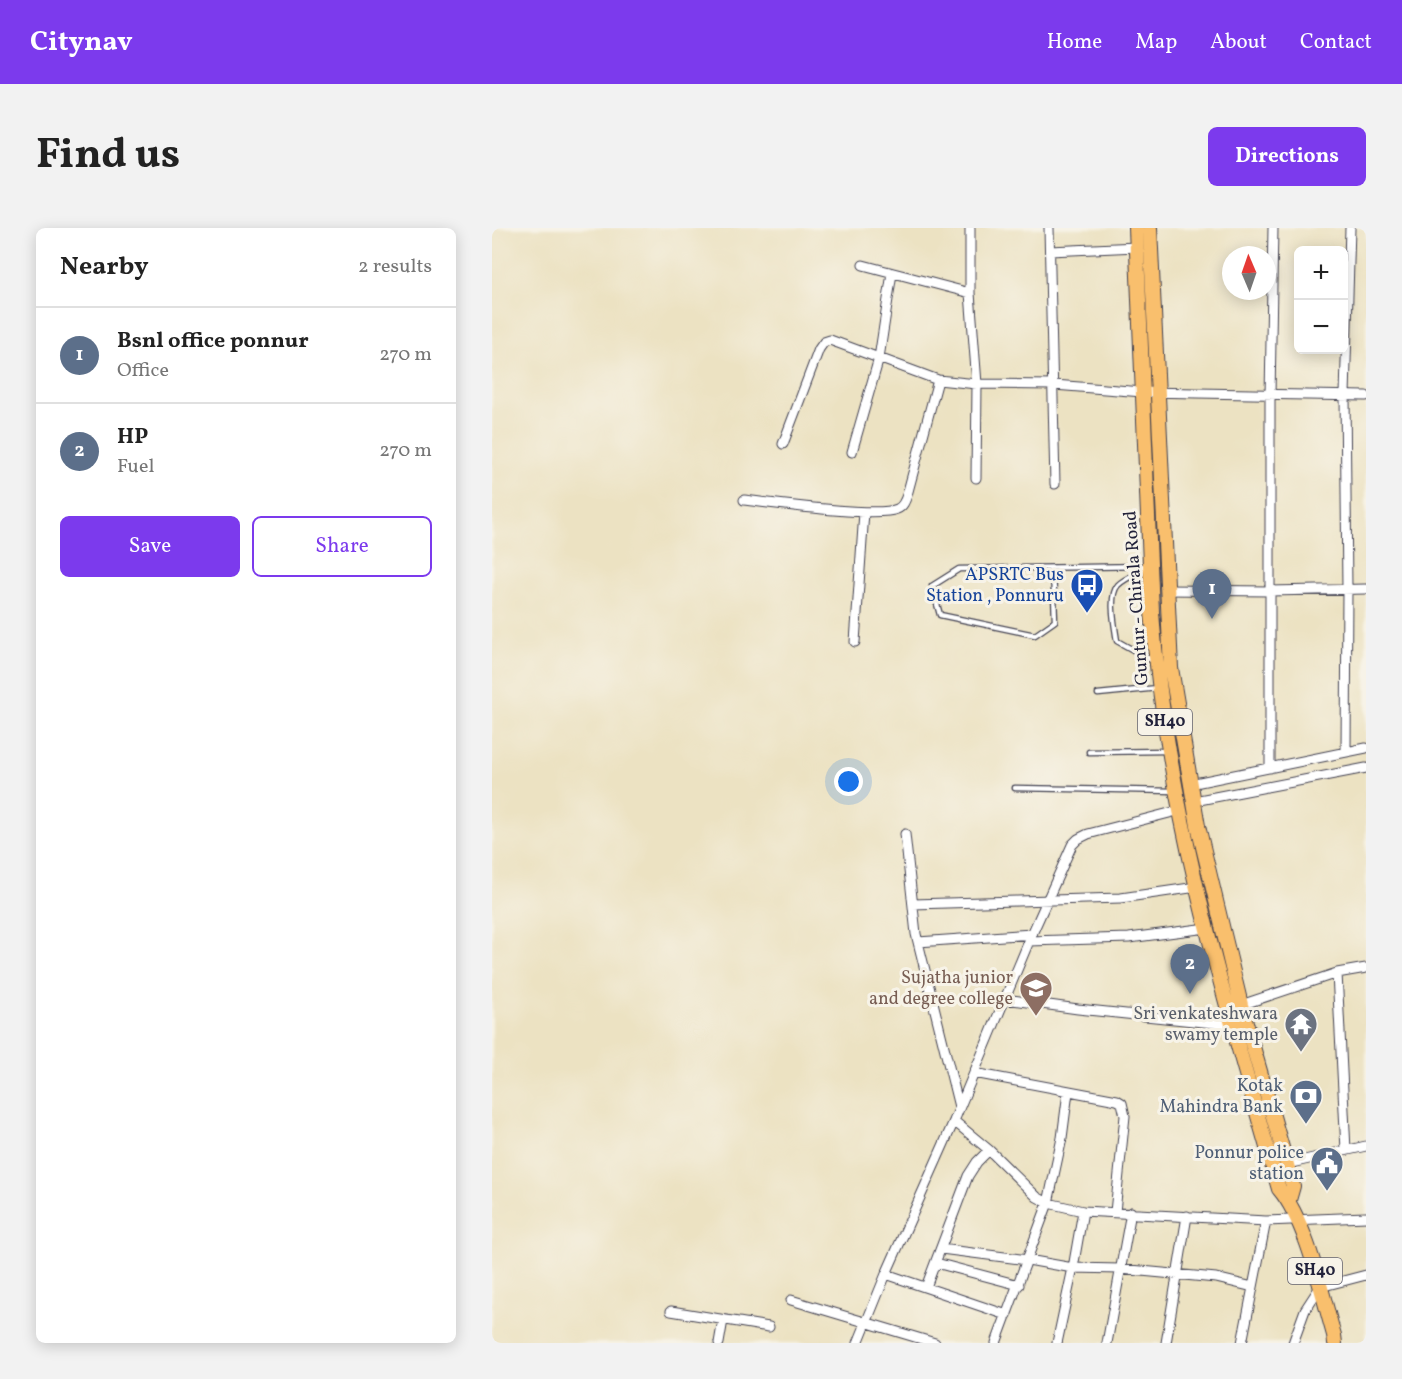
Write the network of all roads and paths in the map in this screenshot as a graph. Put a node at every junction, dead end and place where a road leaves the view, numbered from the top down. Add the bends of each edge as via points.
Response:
1 (970, 228) edge
2 (1049, 228) edge
3 (1136, 228) edge
4 (1150, 228) edge
5 (1273, 228) edge
6 (1350, 228) edge
7 (1137, 247) junction
8 (1050, 251) junction
9 (863, 265) dead end
10 (892, 273) junction
11 (970, 292) junction
12 (879, 358) junction
13 (938, 380) junction
14 (976, 384) junction
15 (1054, 384) junction
16 (1150, 392) junction
17 (1345, 395) junction
18 (1270, 396) junction
19 (1366, 396) edge
20 (783, 444) dead end
21 (852, 452) dead end
22 (975, 478) dead end
23 (1056, 484) dead end
24 (744, 500) dead end
25 (864, 512) junction
26 (1150, 566) junction
27 (1053, 568) junction
28 (1347, 589) junction
29 (1366, 589) edge
30 (1166, 590) junction
31 (1270, 591) junction
32 (855, 642) dead end
33 (1155, 662) junction
34 (1160, 688) junction
35 (1098, 694) dead end
36 (1366, 748) edge
37 (1170, 751) junction
38 (1089, 752) dead end
39 (1344, 752) junction
40 (1270, 768) junction
41 (1366, 768) edge
42 (1344, 773) junction
43 (1190, 784) junction
44 (1015, 788) dead end
45 (1177, 791) junction
46 (1194, 801) junction
47 (1181, 810) junction
48 (904, 834) dead end
49 (1197, 887) junction
50 (1047, 901) junction
51 (913, 904) junction
52 (1207, 928) junction
53 (1030, 938) junction
54 (918, 942) junction
55 (1366, 968) edge
56 (1337, 972) junction
57 (1005, 999) junction
58 (1241, 1005) junction
59 (1232, 1025) junction
60 (974, 1073) junction
61 (1068, 1092) junction
62 (959, 1107) junction
63 (954, 1121) junction
64 (1366, 1146) edge
65 (989, 1150) junction
66 (1346, 1150) junction
67 (1287, 1164) junction
68 (1289, 1200) junction
69 (1048, 1203) junction
70 (1083, 1210) junction
71 (1114, 1212) junction
72 (1131, 1212) junction
73 (1187, 1216) junction
74 (1366, 1217) edge
75 (1266, 1221) junction
76 (1298, 1221) junction
77 (941, 1249) junction
78 (1028, 1260) junction
79 (936, 1263) junction
80 (1073, 1268) junction
81 (1120, 1269) junction
82 (886, 1274) junction
83 (1179, 1275) junction
84 (1366, 1275) edge
85 (1019, 1284) junction
86 (926, 1287) junction
87 (1253, 1287) junction
88 (1320, 1287) junction
89 (792, 1300) dead end
90 (671, 1311) dead end
91 (1007, 1315) junction
92 (723, 1320) junction
93 (866, 1321) junction
94 (769, 1327) dead end
95 (719, 1343) edge
96 (858, 1343) edge
97 (935, 1343) edge
98 (996, 1343) edge
99 (1057, 1343) edge
100 (1107, 1343) edge
101 (1166, 1343) edge
102 (1242, 1343) edge
103 (1293, 1343) edge
104 (1335, 1343) edge

1 - 11 street
2 - 8 street
3 - 7 main road, Guntur - Chirala Road / SH40
4 - 16 main road, Guntur - Chirala Road / SH40
5 - 18 street
6 - 17 street
7 - 8 street
7 - 16 main road, Guntur - Chirala Road / SH40
8 - 15 street
9 - 10 street
10 - 11 street
10 - 12 street
11 - 14 street
12 - 13 street
12 - 20 street via 837,341 824,342
12 - 21 street
13 - 14 street
13 - 25 street via 903,504 897,509
14 - 15 street
14 - 22 street
15 - 16 street
15 - 23 street
16 - 18 street
16 - 26 main road, Guntur - Chirala Road / SH40
16 - 30 main road, Guntur - Chirala Road / SH40
17 - 18 street
17 - 19 street
17 - 28 street
18 - 31 street
24 - 25 street
25 - 32 street
26 - 27 lane
26 - 33 main road, Guntur - Chirala Road / SH40
26 - 33 lane via 1118,585 1113,601 1117,641
27 - 27 lane via 959,570 932,586 940,615 1035,635 1055,621
28 - 29 street
28 - 31 street
28 - 39 street
30 - 31 street
30 - 43 main road, Guntur - Chirala Road / SH40 via 1171,668
31 - 40 street
33 - 34 main road, Guntur - Chirala Road / SH40
34 - 35 lane
34 - 37 main road, Guntur - Chirala Road / SH40
36 - 39 street
37 - 38 lane
37 - 45 main road, Guntur - Chirala Road / SH40
39 - 40 street
39 - 42 street
40 - 43 street
41 - 42 street
42 - 46 street
43 - 46 main road, Guntur - Chirala Road / SH40
44 - 45 lane
45 - 47 main road, Guntur - Chirala Road / SH40
46 - 58 main road, Guntur - Chirala Road / SH40
47 - 49 main road, Guntur - Chirala Road / SH40
47 - 50 street via 1077,839 1066,854
48 - 51 street
49 - 50 street via 1121,898
49 - 52 main road, Guntur - Chirala Road / SH40
50 - 51 street
50 - 53 street
51 - 54 street
52 - 53 street via 1129,938
52 - 59 main road, Guntur - Chirala Road / SH40
53 - 54 street
53 - 57 street
54 - 62 street
55 - 56 street
56 - 58 street
56 - 66 street
57 - 59 street
57 - 60 street
58 - 67 main road, Guntur - Chirala Road / SH40
59 - 68 main road, Guntur - Chirala Road / SH40 via 1280,1188
60 - 61 street
60 - 62 street
61 - 69 street
61 - 71 street via 1117,1100 1125,1108
62 - 63 street
63 - 65 street
63 - 82 street
64 - 66 street
65 - 69 street
65 - 77 street via 968,1176
66 - 67 street
67 - 68 main road, Guntur - Chirala Road / SH40 via 1293,1186
68 - 76 main road, Guntur - Chirala Road / SH40
69 - 70 street
69 - 78 street
70 - 71 street
70 - 80 street
71 - 72 street
72 - 73 street
72 - 81 street
73 - 75 street
73 - 83 street
74 - 76 street
75 - 76 street
75 - 87 street
76 - 88 main road, Guntur - Chirala Road / SH40
77 - 78 street
77 - 79 street
78 - 80 street
78 - 85 street
79 - 85 street
79 - 86 street
80 - 81 street
80 - 99 street
81 - 83 street
81 - 100 street
82 - 86 street
82 - 93 street
83 - 87 street
83 - 101 street
84 - 88 street
85 - 91 street
86 - 91 street
87 - 102 street
88 - 103 street via 1305,1310
88 - 104 main road, Guntur - Chirala Road / SH40
89 - 93 street
90 - 92 street
91 - 98 street
92 - 94 street
92 - 95 street
93 - 96 street
93 - 97 street

